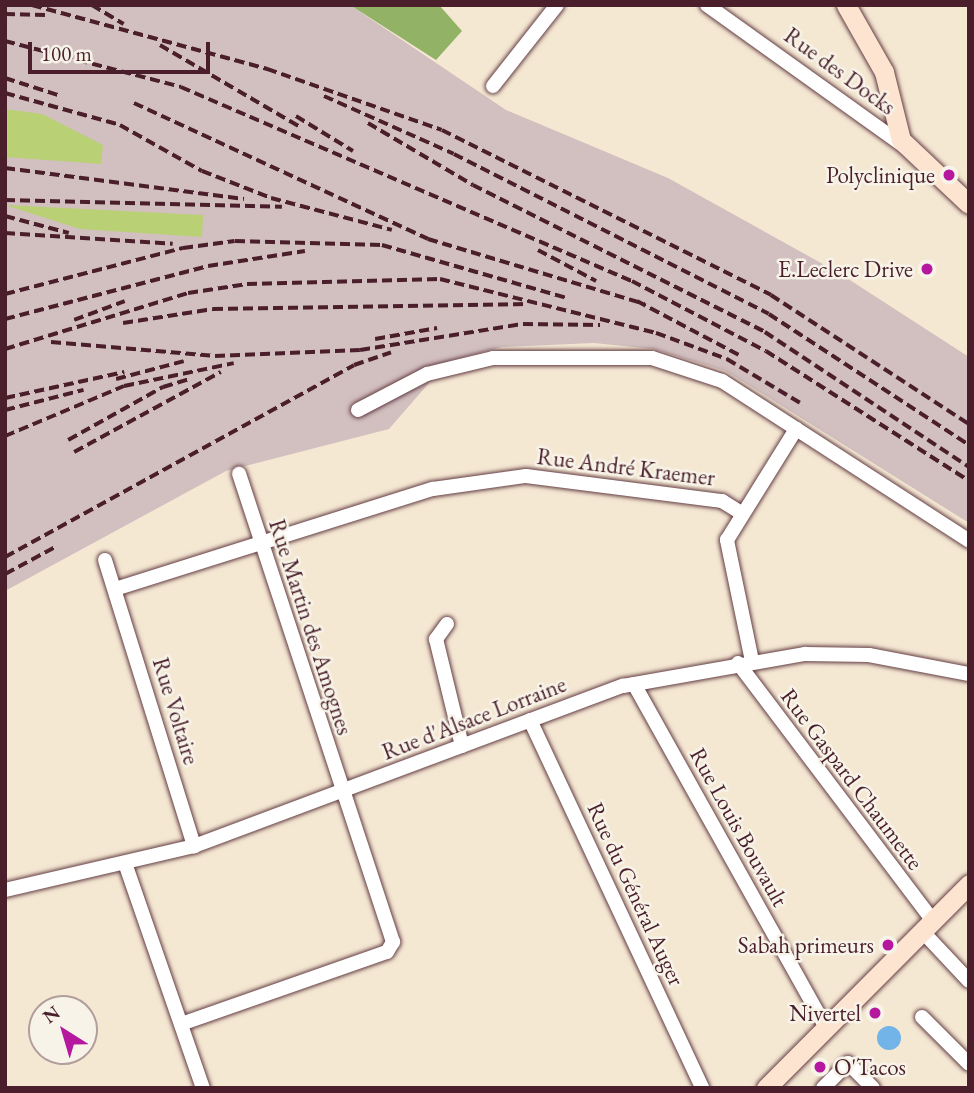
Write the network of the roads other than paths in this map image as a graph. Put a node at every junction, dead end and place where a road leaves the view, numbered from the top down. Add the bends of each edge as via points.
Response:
1 (707, 5) edge
2 (846, 5) edge
3 (550, 8) edge
4 (493, 86) dead end
5 (911, 151) junction
6 (969, 204) edge
7 (358, 410) dead end
8 (796, 429) junction
9 (239, 474) dead end
10 (741, 513) junction
11 (969, 541) edge
12 (260, 543) junction
13 (105, 560) dead end
14 (115, 589) junction
15 (447, 624) dead end
16 (745, 662) junction
17 (969, 674) edge
18 (635, 684) junction
19 (530, 720) junction
20 (462, 746) junction
21 (340, 793) junction
22 (194, 846) junction
23 (126, 866) junction
24 (968, 887) edge
25 (5, 890) edge
26 (928, 927) junction
27 (969, 981) edge
28 (922, 1017) dead end
29 (184, 1023) junction
30 (826, 1027) junction
31 (969, 1064) edge
32 (203, 1088) edge
33 (702, 1088) edge
34 (766, 1088) edge
35 (823, 1088) edge
36 (873, 1088) edge

1 - 5 street, Rue des Docks
2 - 5 main road via 871,40 896,128
3 - 4 street
5 - 6 main road
7 - 8 street via 427,374 493,358 597,354 652,358 722,381
8 - 10 street
8 - 11 street
9 - 12 street, Rue Martin des Amognes
10 - 12 street, Rue André Kraemer via 722,501 526,476 432,489
10 - 16 street via 727,540
12 - 14 street
12 - 21 street, Rue Martin des Amognes
13 - 14 street, Rue Voltaire
14 - 22 street, Rue Voltaire
15 - 20 street via 436,639
16 - 17 street, Rue d'Alsace Lorraine via 869,655
16 - 18 street, Rue d'Alsace Lorraine
16 - 26 street, Rue Gaspard Chaumette
18 - 19 street, Rue d'Alsace Lorraine
18 - 30 street, Rue Louis Bouvault
19 - 20 street, Rue d'Alsace Lorraine
19 - 33 street, Rue du Général Auger
20 - 21 street, Rue d'Alsace Lorraine
21 - 22 street, Rue d'Alsace Lorraine
21 - 29 street, Rue Martin des Amognes via 393,943 387,952
22 - 23 street, Rue d'Alsace Lorraine
23 - 25 street, Rue d'Alsace Lorraine
23 - 29 street
24 - 26 main road
26 - 27 street, Rue Gaspard Chaumette
26 - 30 main road
28 - 31 street
29 - 32 street
30 - 34 main road
35 - 36 street via 848,1063

